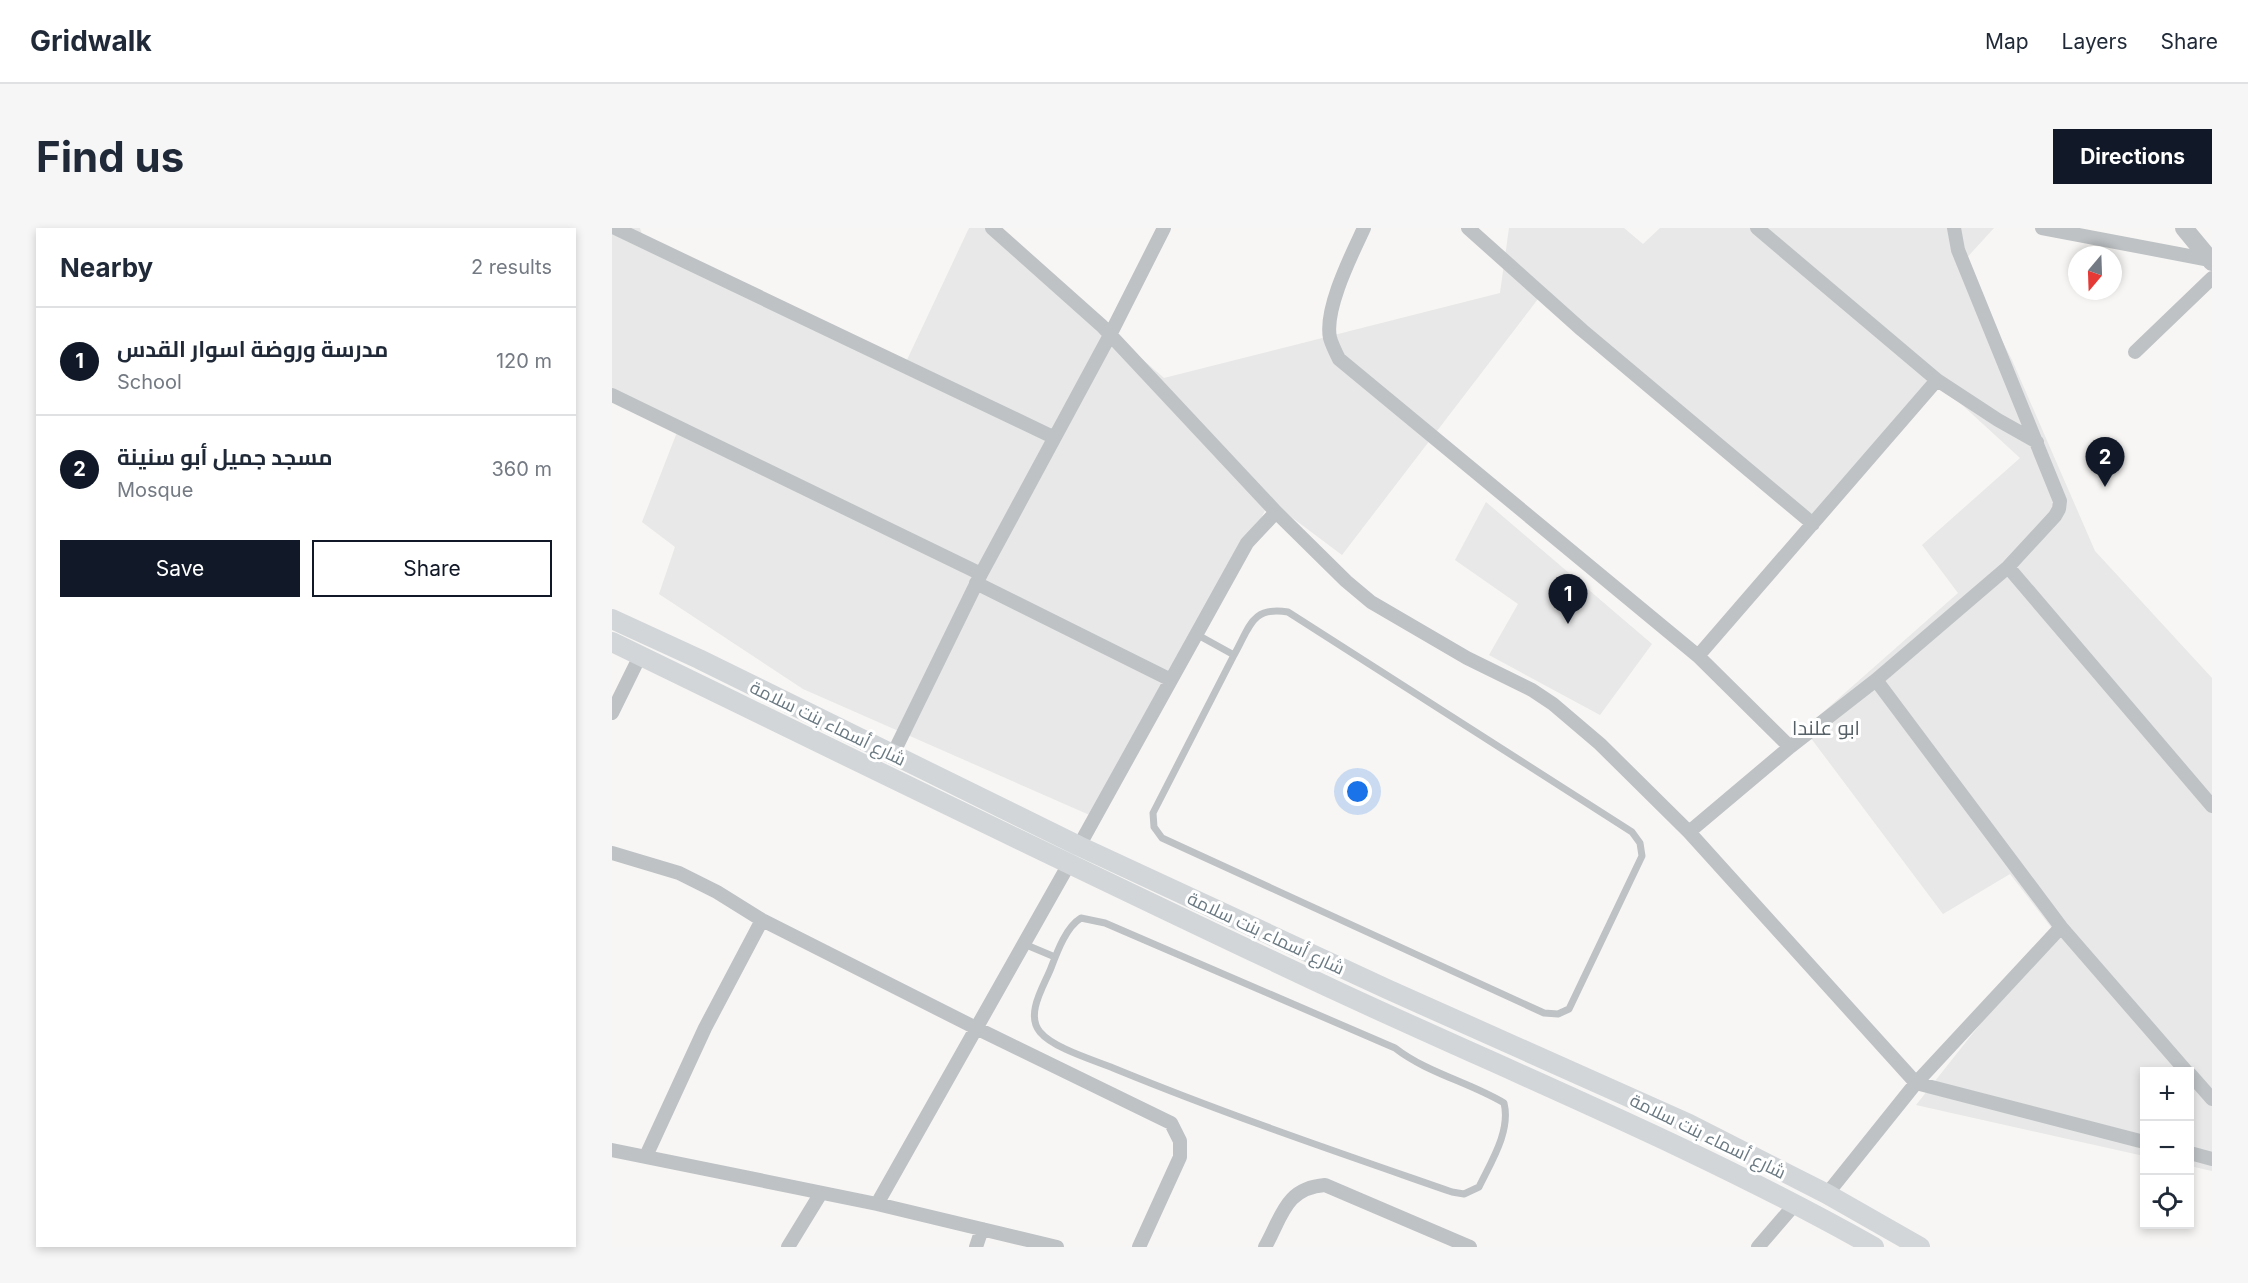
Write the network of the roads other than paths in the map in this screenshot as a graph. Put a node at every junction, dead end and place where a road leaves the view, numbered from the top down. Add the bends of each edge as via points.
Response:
1 (615, 228) edge
2 (992, 228) edge
3 (1164, 228) edge
4 (1364, 228) edge
5 (1468, 228) edge
6 (1757, 228) edge
7 (1954, 228) edge
8 (2042, 228) edge
9 (2184, 228) edge
10 (2211, 267) edge
11 (1110, 335) junction
12 (2135, 352) dead end
13 (1937, 380) junction
14 (612, 395) edge
15 (1053, 437) junction
16 (2037, 442) junction
17 (1276, 512) junction
18 (1813, 524) junction
19 (2008, 567) junction
20 (979, 578) junction
21 (612, 619) edge
22 (1196, 634) junction
23 (612, 642) edge
24 (1234, 655) junction
25 (640, 656) junction
26 (1698, 656) junction
27 (1171, 680) junction
28 (1876, 680) junction
29 (612, 713) edge
30 (1790, 747) junction
31 (893, 754) junction
32 (2212, 806) edge
33 (1689, 832) junction
34 (1079, 846) junction
35 (612, 852) edge
36 (1069, 864) junction
37 (762, 920) junction
38 (2061, 927) junction
39 (1024, 944) junction
40 (1055, 957) junction
41 (976, 1028) junction
42 (2183, 1067) edge
43 (2194, 1080) edge
44 (1916, 1083) junction
45 (2212, 1099) edge
46 (2140, 1141) edge
47 (612, 1150) edge
48 (2194, 1154) edge
49 (646, 1156) junction
50 (2212, 1159) edge
51 (821, 1193) junction
52 (1827, 1194) junction
53 (1796, 1203) junction
54 (877, 1204) junction
55 (982, 1229) junction
56 (788, 1247) edge
57 (976, 1247) edge
58 (1058, 1247) edge
59 (1139, 1247) edge
60 (1265, 1247) edge
61 (1470, 1247) edge
62 (1758, 1247) edge
63 (1874, 1247) edge
64 (1920, 1247) edge

1 - 15 street
2 - 11 street
3 - 11 street
4 - 26 street via 1344,271 1332,314 1330,338 1339,359
5 - 18 street via 1582,330
6 - 13 street
7 - 16 street via 1958,250
8 - 10 street
9 - 10 street
10 - 12 street
11 - 15 street
11 - 17 street
13 - 16 street
13 - 18 street
14 - 20 street
15 - 20 street
16 - 19 street via 2060,501 2059,509
17 - 22 street via 1247,543
17 - 33 street via 1371,602 1553,704 1600,744
18 - 26 street
19 - 28 street
19 - 32 street
20 - 27 street
20 - 31 street
21 - 31 main road, شارع أسماء بنت سلامة
22 - 24 lane
22 - 27 street
23 - 25 main road, شارع أسماء بنت سلامة
24 - 24 lane via 1257,616 1266,611 1288,612 1632,832 1640,843 1641,856 1569,1009 1558,1014 1544,1013 1162,838 1154,827 1153,813
25 - 29 street
25 - 36 main road, شارع أسماء بنت سلامة
26 - 30 street
27 - 34 street
28 - 30 street
28 - 38 street
30 - 33 street
31 - 34 main road, شارع أسماء بنت سلامة
33 - 44 street
34 - 52 main road, شارع أسماء بنت سلامة via 1689,1124
35 - 37 street via 679,873
36 - 39 street
36 - 53 main road, شارع أسماء بنت سلامة via 1401,1021 1623,1119
37 - 41 street
37 - 49 street via 705,1028
38 - 42 street
38 - 44 street
39 - 40 lane
39 - 41 street
40 - 40 lane via 1074,922 1087,918 1105,923 1395,1048 1412,1061 1492,1096 1504,1103 1507,1115 1479,1187 1464,1194 1452,1192 1173,1093 1057,1044 1040,1032 1034,1011
41 - 54 street
41 - 59 street via 1171,1123 1180,1141 1180,1157
43 - 45 street
44 - 46 street
44 - 52 street
47 - 49 street
48 - 50 street
49 - 51 street
51 - 54 street
51 - 56 street
52 - 64 main road, شارع أسماء بنت سلامة
53 - 62 street
53 - 63 main road, شارع أسماء بنت سلامة
54 - 55 street
55 - 57 street
55 - 58 street
60 - 61 street via 1290,1200 1310,1186 1325,1185

